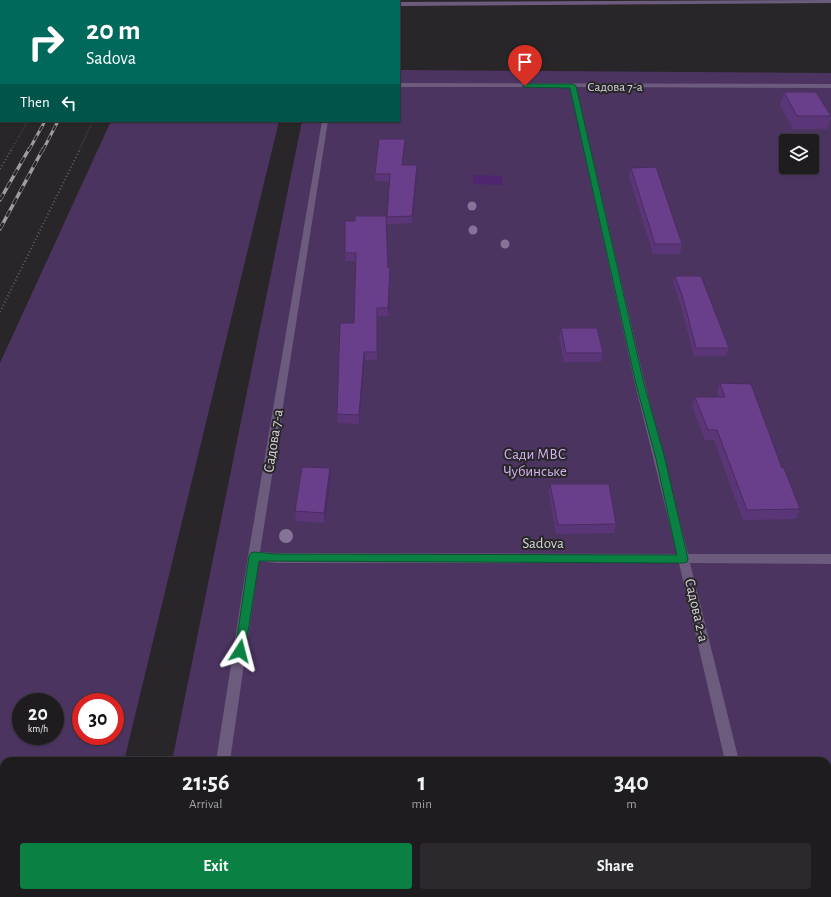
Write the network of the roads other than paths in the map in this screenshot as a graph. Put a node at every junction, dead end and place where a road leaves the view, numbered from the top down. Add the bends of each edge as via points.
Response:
1 (831, 1) edge
2 (400, 4) edge
3 (400, 85) edge
4 (573, 86) junction
5 (807, 86) junction
6 (831, 86) edge
7 (811, 93) edge
8 (325, 122) edge
9 (254, 556) junction
10 (683, 559) junction
11 (831, 559) edge
12 (224, 757) edge
13 (731, 757) edge

1 - 2 street
3 - 4 street, Садова 7-а
4 - 5 street, Садова 7-а
4 - 10 street, Садова 2-а via 640,384
5 - 6 street, Садова 7-а
5 - 7 street
8 - 9 street, Садова 7-а
9 - 10 street, Sadova
9 - 12 street, Садова 7-а
10 - 11 street, Sadova
10 - 13 street, Садова 2-а

